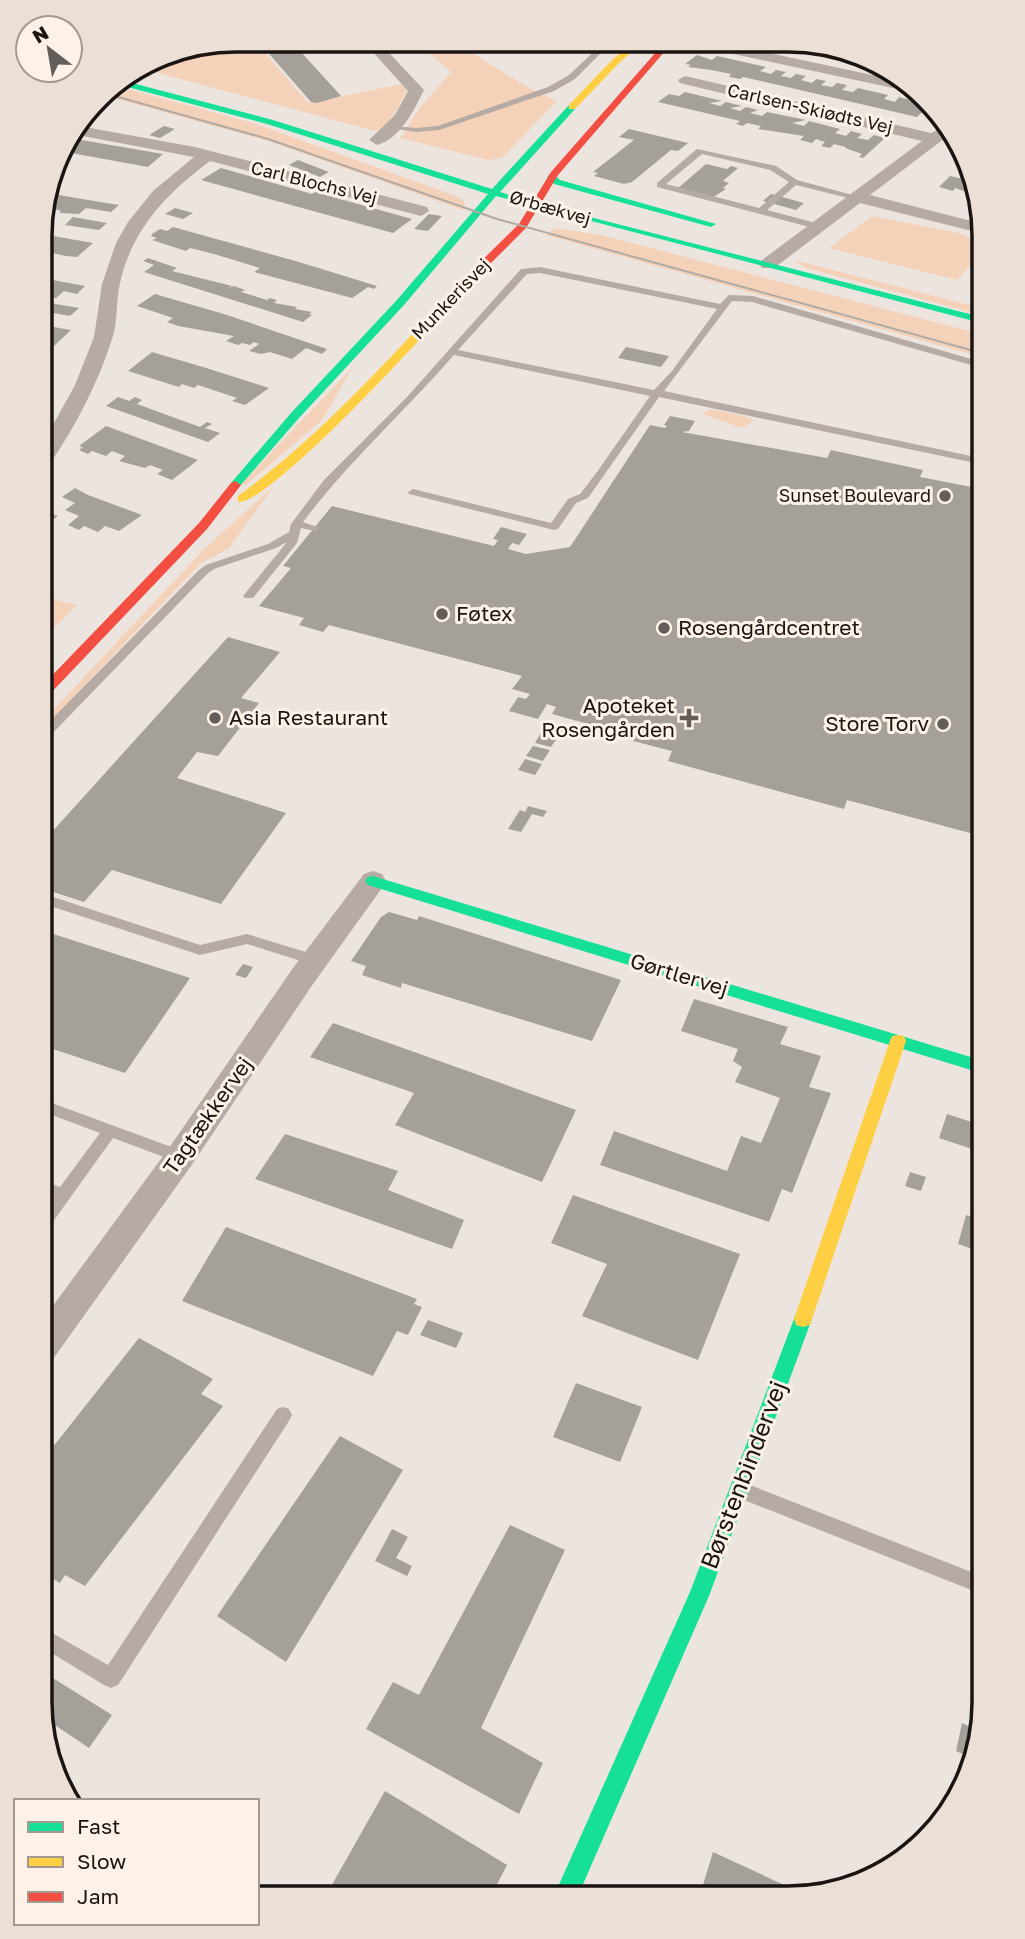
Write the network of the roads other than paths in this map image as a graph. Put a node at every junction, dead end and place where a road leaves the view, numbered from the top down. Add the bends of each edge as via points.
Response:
1 (381, 53) edge
2 (597, 53) edge
3 (627, 53) edge
4 (660, 53) edge
5 (747, 53) edge
6 (143, 77) edge
7 (685, 80) dead end
8 (891, 84) edge
9 (132, 85) edge
10 (270, 122) junction
11 (395, 128) junction
12 (85, 132) edge
13 (940, 135) edge
14 (377, 140) junction
15 (416, 151) dead end
16 (207, 155) junction
17 (794, 182) junction
18 (512, 186) junction
19 (544, 191) junction
20 (856, 197) junction
21 (483, 209) junction
22 (421, 211) dead end
23 (761, 211) junction
24 (501, 214) dead end
25 (817, 226) junction
26 (972, 226) edge
27 (727, 231) dead end
28 (773, 251) junction
29 (812, 257) dead end
30 (720, 307) junction
31 (972, 317) edge
32 (452, 352) junction
33 (374, 357) dead end
34 (972, 362) edge
35 (657, 393) junction
36 (343, 412) junction
37 (53, 443) edge
38 (972, 459) edge
39 (413, 492) dead end
40 (203, 526) junction
41 (315, 528) dead end
42 (295, 529) junction
43 (249, 596) dead end
44 (53, 682) edge
45 (53, 726) edge
46 (373, 881) joint
47 (53, 902) edge
48 (314, 960) junction
49 (898, 1041) junction
50 (972, 1064) edge
51 (53, 1110) edge
52 (110, 1131) junction
53 (180, 1157) junction
54 (53, 1191) edge
55 (63, 1195) junction
56 (53, 1209) edge
57 (53, 1332) edge
58 (283, 1415) dead end
59 (740, 1490) junction
60 (972, 1581) edge
61 (53, 1642) edge
62 (571, 1886) edge

1 - 11 street via 416,90
2 - 11 lane via 572,77 551,89 439,128
3 - 18 main road via 595,83 593,101
4 - 19 main road, Munkerisvej
5 - 8 street, Carlsen-Skiødts Vej
6 - 14 main road
7 - 13 street, Carlsen-Skiødts Vej
9 - 10 main road
10 - 18 main road
10 - 21 main road via 461,193
11 - 14 street
12 - 16 street, Carl Blochs Vej
13 - 20 street, Carlsen-Skiødts Vej
14 - 15 main road
16 - 22 street, Carl Blochs Vej
16 - 37 street via 161,191 137,218 123,244 100,348
17 - 20 lane
17 - 23 lane
17 - 23 lane via 773,167 700,151 660,185
18 - 19 main road, Ørbækvej
18 - 19 main road, Ørbækvej
18 - 21 main road, Munkerisvej
18 - 24 main road
19 - 27 main road via 652,225
19 - 28 main road, Ørbækvej
19 - 36 main road, Munkerisvej via 523,226
20 - 25 street, Carlsen-Skiødts Vej
20 - 26 street
21 - 40 main road, Munkerisvej via 276,434
23 - 25 lane
25 - 28 street, Carlsen-Skiødts Vej
28 - 29 main road, Ørbækvej
28 - 31 main road, Ørbækvej
30 - 32 lane via 530,269
30 - 34 lane via 729,298 753,299
30 - 35 lane
32 - 35 lane
32 - 42 lane via 340,468
33 - 36 main road via 356,377
35 - 38 lane
35 - 39 lane via 590,489 572,501 554,527
36 - 40 main road, Munkerisvej via 278,474
40 - 44 main road, Munkerisvej
41 - 42 lane
42 - 43 lane via 292,543
42 - 45 lane via 272,546 203,572
46 - 48 street, Tagtækkervej
46 - 49 main road, Gørtlervej
47 - 48 lane via 200,950 247,939
48 - 53 street, Tagtækkervej
49 - 50 main road, Gørtlervej
49 - 59 main road, Børstenbindervej
51 - 52 lane
52 - 53 lane
52 - 55 lane
53 - 57 street, Tagtækkervej
54 - 55 lane
55 - 56 lane
58 - 61 lane via 111,1678
59 - 60 lane
59 - 62 main road, Børstenbindervej via 617,1788

